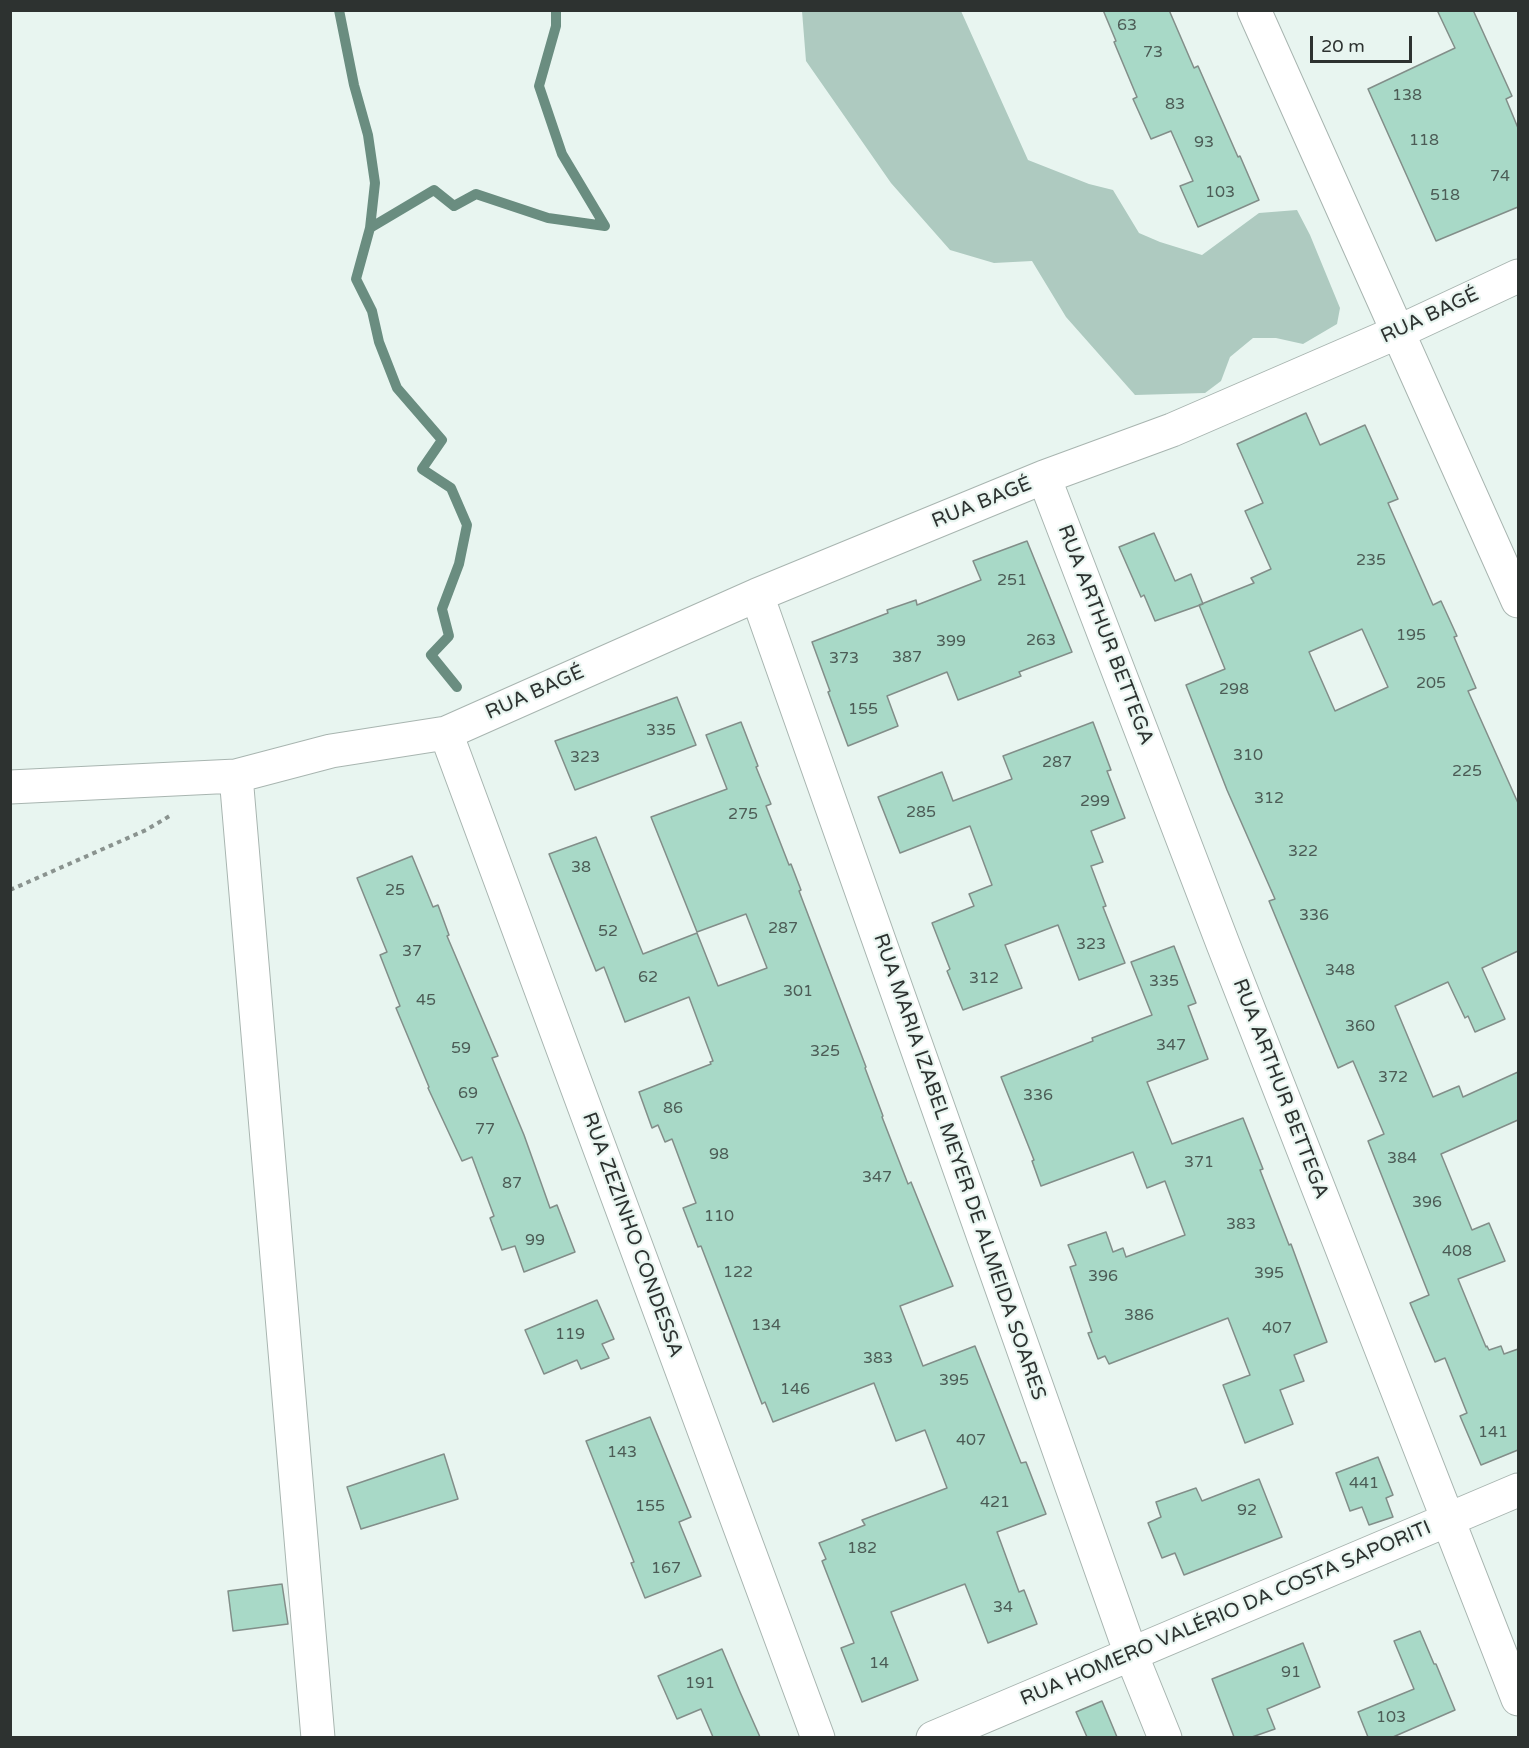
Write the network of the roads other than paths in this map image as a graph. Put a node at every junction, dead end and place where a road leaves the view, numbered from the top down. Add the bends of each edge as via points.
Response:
1 (1254, 10) edge
2 (1518, 276) edge
3 (1398, 332) junction
4 (1044, 477) junction
5 (757, 595) junction
6 (1518, 601) edge
7 (446, 733) junction
8 (236, 776) junction
9 (10, 787) edge
10 (1518, 1490) edge
11 (1449, 1520) junction
12 (1131, 1654) junction
13 (1518, 1699) edge
14 (318, 1737) edge
15 (818, 1737) edge
16 (933, 1737) edge
17 (1165, 1737) edge

1 - 3 street
2 - 3 street, RUA BAGÉ
3 - 4 street, RUA BAGÉ via 1172,430
3 - 6 street
4 - 5 street, RUA BAGÉ
4 - 11 street, RUA ARTHUR BETTEGA
5 - 7 street, RUA BAGÉ
5 - 12 street, RUA MARIA IZABEL MEYER DE ALMEIDA SOARES
7 - 8 street, RUA BAGÉ via 331,751
7 - 15 street, RUA ZEZINHO CONDESSA
8 - 9 street, RUA BAGÉ
8 - 14 street
10 - 11 street, RUA HOMERO VALÉRIO DA COSTA SAPORITI
11 - 12 street, RUA HOMERO VALÉRIO DA COSTA SAPORITI
11 - 13 street, RUA ARTHUR BETTEGA
12 - 16 street, RUA HOMERO VALÉRIO DA COSTA SAPORITI
12 - 17 street, RUA MARIA IZABEL MEYER DE ALMEIDA SOARES

